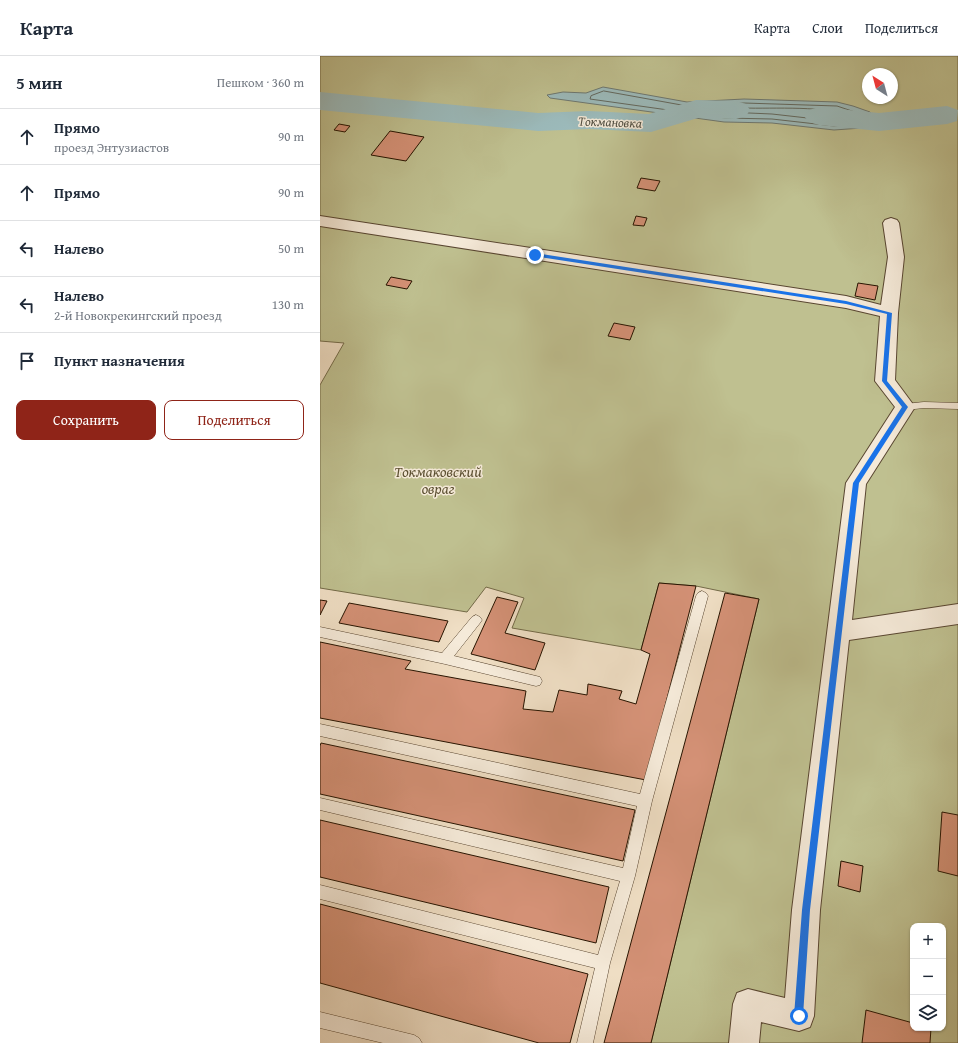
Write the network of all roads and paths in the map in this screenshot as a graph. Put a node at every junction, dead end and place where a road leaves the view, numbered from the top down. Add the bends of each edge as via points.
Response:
1 (320, 222) edge
2 (891, 223) dead end
3 (889, 313) junction
4 (958, 406) edge
5 (905, 407) junction
6 (702, 596) dead end
7 (958, 614) edge
8 (476, 620) dead end
9 (320, 632) edge
10 (839, 632) junction
11 (445, 659) junction
12 (536, 681) dead end
13 (320, 730) edge
14 (646, 801) junction
15 (320, 804) edge
16 (628, 876) junction
17 (320, 892) edge
18 (603, 963) junction
19 (320, 1020) edge
20 (414, 1043) edge
21 (585, 1043) edge
22 (744, 1043) edge

1 - 3 street via 846,302
2 - 3 street via 896,257
3 - 5 street via 885,381
4 - 5 lane
5 - 10 street via 856,483
6 - 14 lane
7 - 10 street
8 - 11 lane
9 - 11 lane
10 - 22 street via 806,910 799,1016 748,1004
11 - 12 lane
13 - 14 lane
14 - 16 lane
15 - 16 lane
16 - 18 lane
17 - 18 lane
18 - 21 lane
19 - 20 lane

